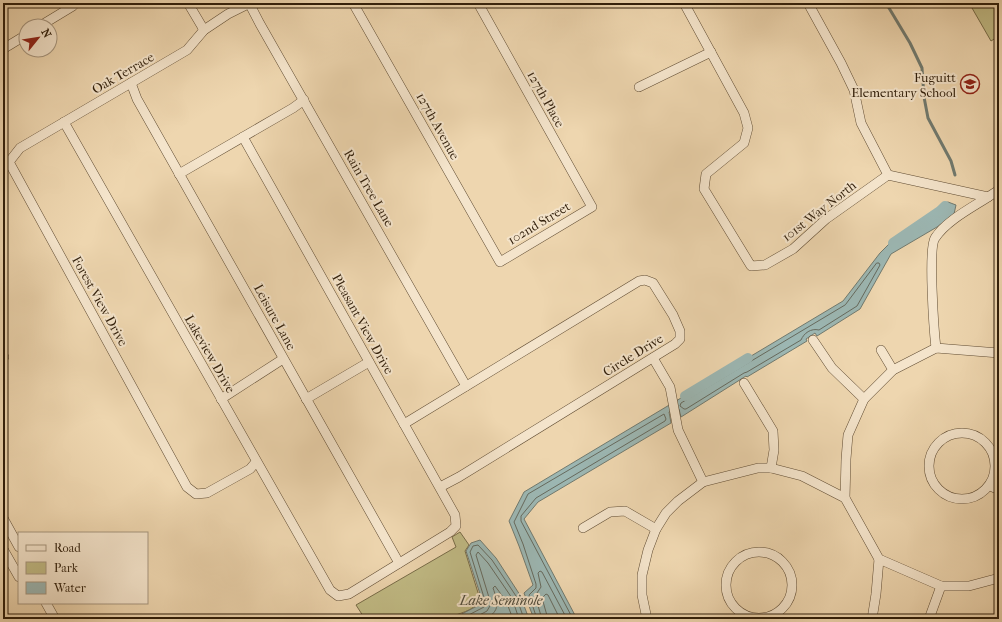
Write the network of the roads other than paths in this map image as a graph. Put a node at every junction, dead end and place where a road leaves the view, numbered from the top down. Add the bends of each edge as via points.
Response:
1 (188, 3) edge
2 (249, 3) edge
3 (353, 3) edge
4 (478, 3) edge
5 (684, 3) edge
6 (808, 3) edge
7 (72, 4) edge
8 (52, 18) edge
9 (204, 30) junction
10 (18, 39) edge
11 (3, 48) edge
12 (711, 52) junction
13 (131, 83) junction
14 (639, 87) dead end
15 (304, 100) junction
16 (64, 122) junction
17 (243, 137) junction
18 (8, 162) joint
19 (179, 174) junction
20 (888, 175) junction
21 (999, 190) edge
22 (988, 197) junction
23 (592, 207) joint
24 (500, 262) joint
25 (813, 340) dead end
26 (936, 348) junction
27 (881, 350) dead end
28 (999, 354) edge
29 (653, 358) junction
30 (283, 359) junction
31 (369, 362) junction
32 (892, 370) junction
33 (744, 383) dead end
34 (466, 386) junction
35 (221, 399) junction
36 (306, 399) junction
37 (864, 399) junction
38 (404, 424) junction
39 (256, 462) junction
40 (772, 468) junction
41 (703, 482) junction
42 (990, 486) junction
43 (440, 487) junction
44 (999, 490) edge
45 (845, 498) junction
46 (3, 518) edge
47 (583, 528) dead end
48 (656, 529) junction
49 (18, 545) edge
50 (3, 549) edge
51 (879, 559) junction
52 (399, 562) junction
53 (18, 575) edge
54 (999, 578) edge
55 (941, 586) junction
56 (47, 604) edge
57 (752, 618) edge
58 (55, 619) edge
59 (647, 619) edge
60 (872, 619) edge
61 (929, 619) edge

1 - 9 street
2 - 9 street, Oak Terrace
2 - 15 street, Rain Tree Lane
3 - 24 street, 127th Avenue
4 - 23 street, 127th Place
5 - 12 street
6 - 20 street via 854,90 862,123
7 - 8 street
9 - 13 street, Oak Terrace via 188,50
10 - 11 street
12 - 14 street
12 - 20 street, 101st Way North via 744,113 748,128 744,143 706,174 704,189 751,266 765,265 793,250 826,219
13 - 16 street, Oak Terrace
13 - 19 street, Leisure Lane via 137,99
15 - 17 street
15 - 34 street, Rain Tree Lane
16 - 18 street, Oak Terrace via 20,148
16 - 35 street, Lakeview Drive
17 - 19 street
17 - 31 street, Pleasant View Drive
18 - 39 street, Forest View Drive via 187,487 196,494 206,493 250,469
19 - 30 street, Leisure Lane
20 - 22 street
21 - 22 street
22 - 26 street via 942,228 933,240
23 - 24 street, 102nd Street
25 - 37 street via 832,368
26 - 28 street
26 - 32 street
27 - 32 street
29 - 34 street, Circle Drive via 680,339 680,331 653,283 645,280 639,281
29 - 41 street via 670,387 678,430
29 - 43 street, Circle Drive
30 - 35 street
30 - 36 street, Leisure Lane
31 - 36 street
31 - 38 street, Pleasant View Drive
32 - 37 street
33 - 40 street via 773,431
34 - 38 street, Circle Drive
35 - 39 street, Lakeview Drive
36 - 52 street, Leisure Lane
37 - 45 street via 848,435
38 - 43 street, Pleasant View Drive
39 - 52 street, Lakeview Drive via 330,590 338,596 349,594
40 - 41 street via 758,468
40 - 45 street via 802,476
41 - 48 street via 678,501 666,513
42 - 42 street via 995,473 995,459 989,447 979,437 966,433 952,435 940,442 932,453 929,467 932,480 941,492 953,498 966,500 980,495
42 - 44 street
43 - 52 street, Pleasant View Drive via 455,515 456,526
45 - 51 street
46 - 49 street
47 - 48 street via 610,512 624,512
48 - 59 street via 642,575 642,595
50 - 53 street
51 - 55 street
51 - 60 street
54 - 55 street via 969,586
55 - 61 street
56 - 58 street
57 - 57 street via 767,618 783,609 790,597 792,582 785,565 770,554 755,552 740,558 730,571 726,584 728,597 736,609

